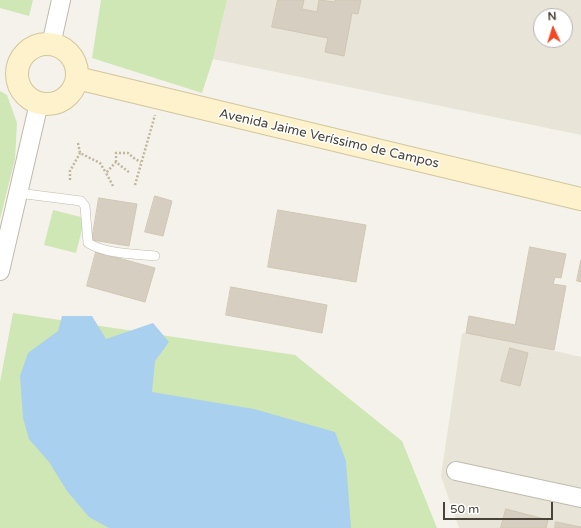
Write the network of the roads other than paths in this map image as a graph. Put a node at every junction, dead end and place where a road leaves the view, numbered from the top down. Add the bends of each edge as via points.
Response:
1 (61, 0) edge
2 (51, 45) junction
3 (9, 65) edge
4 (76, 78) junction
5 (39, 103) junction
6 (18, 193) junction
7 (581, 199) edge
8 (155, 256) dead end
9 (0, 271) edge
10 (456, 471) dead end
11 (581, 498) edge

1 - 2 street
2 - 3 street via 34,47
2 - 4 street via 60,48 73,60
3 - 5 street via 23,93
4 - 5 street via 68,96 49,104
4 - 7 street, Avenida Jaime Veríssimo de Campos
5 - 6 street
6 - 8 lane via 81,201 85,206 88,243 110,250
6 - 9 street
10 - 11 street

